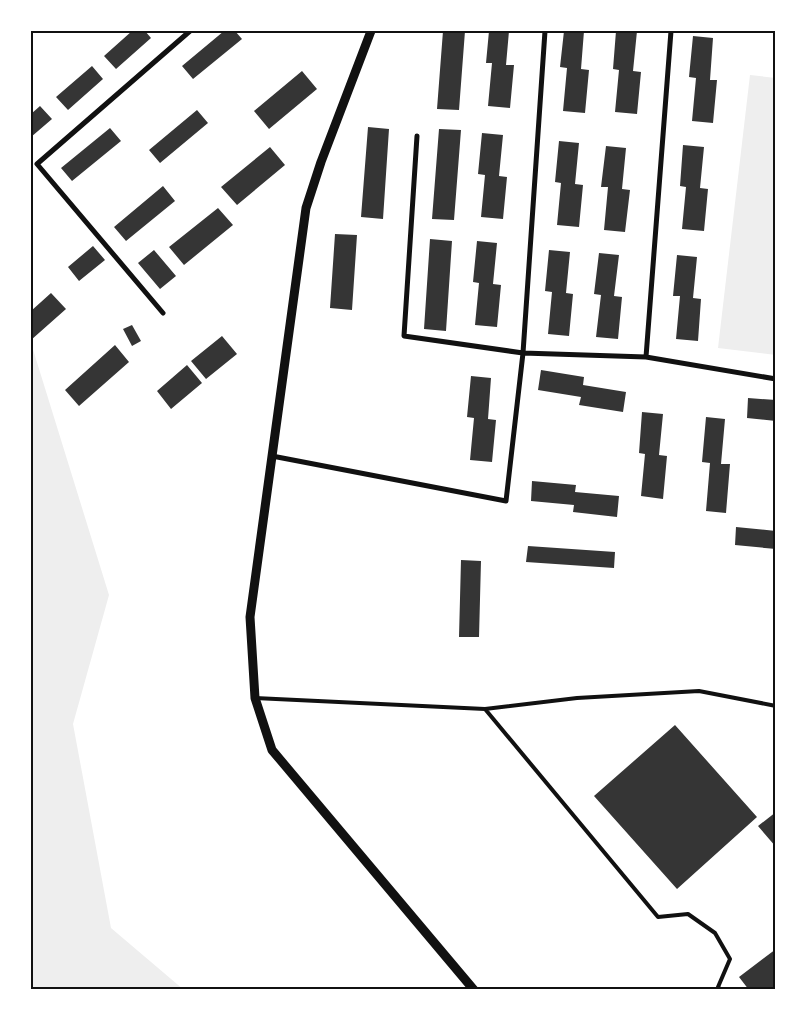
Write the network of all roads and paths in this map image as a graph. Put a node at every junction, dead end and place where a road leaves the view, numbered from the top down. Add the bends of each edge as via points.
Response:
1 (190, 31) edge
2 (371, 31) edge
3 (545, 31) edge
4 (671, 31) edge
5 (417, 136) dead end
6 (163, 313) dead end
7 (523, 353) junction
8 (646, 357) junction
9 (776, 379) edge
10 (272, 456) junction
11 (255, 698) junction
12 (776, 706) edge
13 (485, 709) junction
14 (474, 990) edge
15 (721, 990) edge

1 - 6 street via 37,164
2 - 10 street via 306,208
3 - 7 street
4 - 8 street
5 - 7 street via 404,336
7 - 8 street
7 - 10 street via 506,501
8 - 9 street
10 - 11 street via 250,617
11 - 13 lane
11 - 14 street via 272,750
12 - 13 lane via 699,690 577,698
13 - 15 lane via 658,917 688,914 715,933 730,959 718,986

